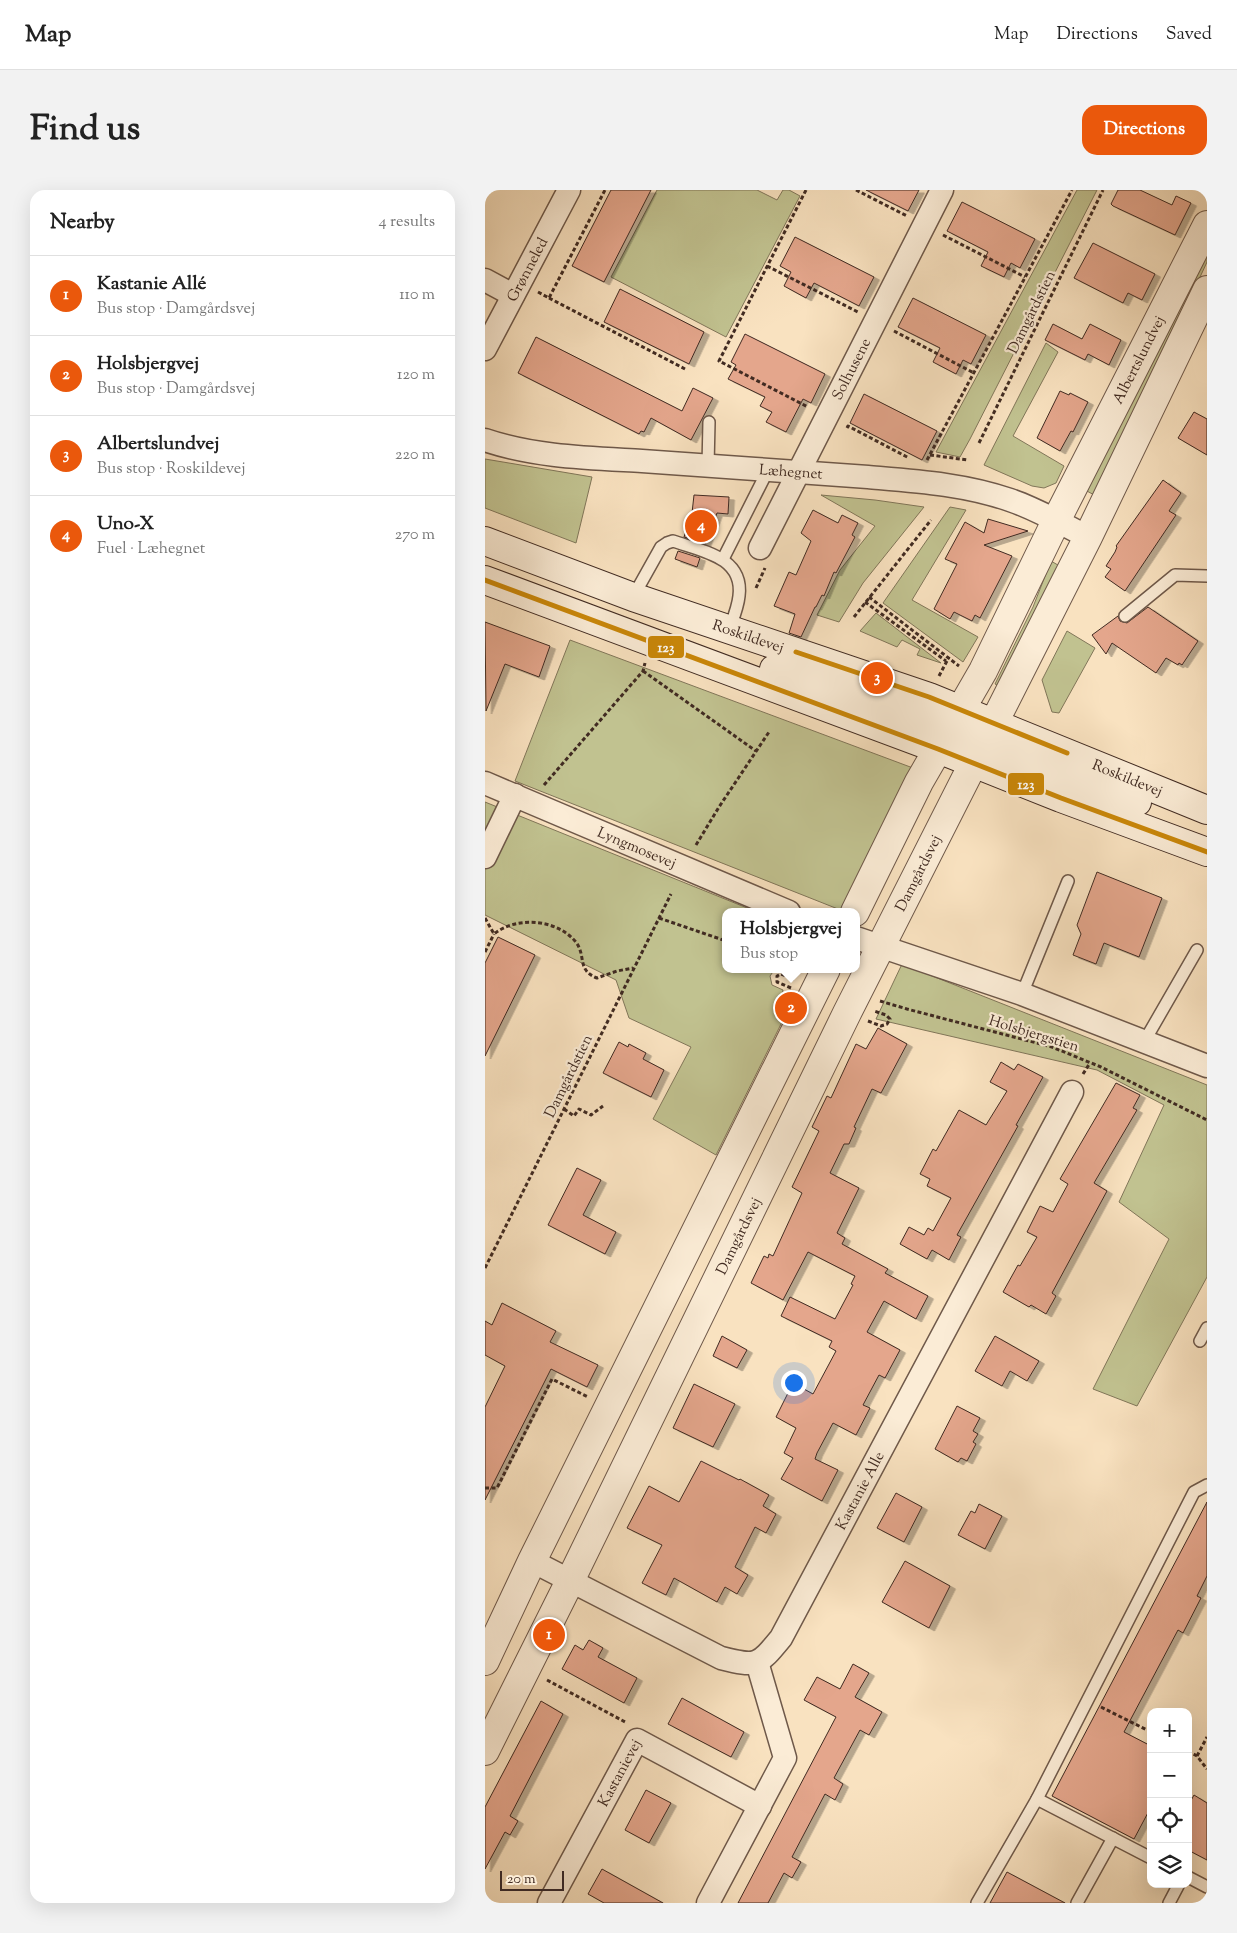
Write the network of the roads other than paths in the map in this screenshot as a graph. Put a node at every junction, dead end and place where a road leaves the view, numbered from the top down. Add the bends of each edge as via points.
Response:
1 (569, 190) edge
2 (942, 190) edge
3 (1207, 225) edge
4 (485, 280) edge
5 (516, 289) junction
6 (1207, 290) edge
7 (485, 349) edge
8 (709, 422) dead end
9 (485, 440) edge
10 (708, 466) junction
11 (767, 470) junction
12 (799, 471) junction
13 (1056, 521) junction
14 (1088, 538) junction
15 (485, 541) edge
16 (759, 548) road end
17 (723, 559) junction
18 (1207, 576) edge
19 (485, 580) edge
20 (633, 597) junction
21 (1125, 616) dead end
22 (729, 630) junction
23 (699, 661) junction
24 (957, 716) junction
25 (994, 723) junction
26 (938, 749) junction
27 (977, 756) junction
28 (485, 783) edge
29 (523, 798) junction
30 (1207, 810) edge
31 (1207, 815) edge
32 (1207, 852) edge
33 (485, 857) edge
34 (1068, 881) dead end
35 (780, 908) edge
36 (857, 908) edge
37 (868, 942) edge
38 (1197, 950) dead end
39 (860, 969) edge
40 (824, 973) edge
41 (859, 973) edge
42 (1022, 994) junction
43 (1144, 1042) junction
44 (1207, 1066) edge
45 (1072, 1092) dead end
46 (1207, 1328) edge
47 (1200, 1341) dead end
48 (1207, 1485) edge
49 (532, 1561) junction
50 (570, 1581) junction
51 (485, 1661) edge
52 (757, 1662) junction
53 (487, 1744) edge
54 (1037, 1799) junction
55 (761, 1806) junction
56 (1113, 1838) junction
57 (1147, 1856) edge
58 (1192, 1879) edge
59 (1207, 1887) edge
60 (1177, 1888) edge
61 (549, 1903) edge
62 (708, 1903) edge
63 (977, 1903) edge
64 (1077, 1903) edge
65 (1169, 1903) edge

1 - 5 street, Grønneled
2 - 12 street, Solhusene
3 - 13 street, Albertslundvej
4 - 5 street
5 - 7 street, Grønneled
6 - 14 street, Albertslundvej
8 - 10 lane
9 - 10 street, Læhegnet via 550,454
10 - 11 street, Læhegnet
11 - 12 street, Læhegnet
11 - 17 lane
12 - 13 street, Læhegnet via 933,483 971,490 1009,499
12 - 16 street, Solhusene
13 - 14 street, Læhegnet
13 - 24 street, Albertslundvej via 983,671
14 - 25 street, Albertslundvej
15 - 20 street, Roskildevej
17 - 20 lane via 673,541 667,543 661,547
17 - 22 lane via 739,580 739,596
18 - 21 lane via 1175,575
19 - 23 street
20 - 22 street, Roskildevej
22 - 24 street, Roskildevej via 877,678
23 - 24 street via 768,667 920,719
23 - 26 street
24 - 25 street, Roskildevej
24 - 26 street
25 - 27 street, Damgårdsvej
25 - 30 street, Roskildevej
26 - 27 street
26 - 36 street
27 - 31 street via 1019,756 1157,809
27 - 32 street via 1061,798
27 - 37 street, Damgårdsvej
28 - 29 street, Lyngmosevej
29 - 33 street
29 - 35 street, Lyngmosevej
34 - 42 lane
37 - 39 street, Damgårdsvej
37 - 42 street
38 - 43 lane
40 - 49 street
41 - 50 street, Damgårdsvej via 847,1013
42 - 43 street
43 - 44 street
45 - 52 street, Kastanie Alle via 781,1638
46 - 47 lane
48 - 54 lane via 1194,1492
49 - 50 street
49 - 51 street
50 - 52 street via 721,1658 745,1664
50 - 53 street, Damgårdsvej
52 - 55 street via 785,1758
54 - 56 lane
54 - 63 lane
55 - 61 street, Kastanievej via 637,1740
55 - 62 street
56 - 57 lane
56 - 64 lane
58 - 59 lane
60 - 65 lane

